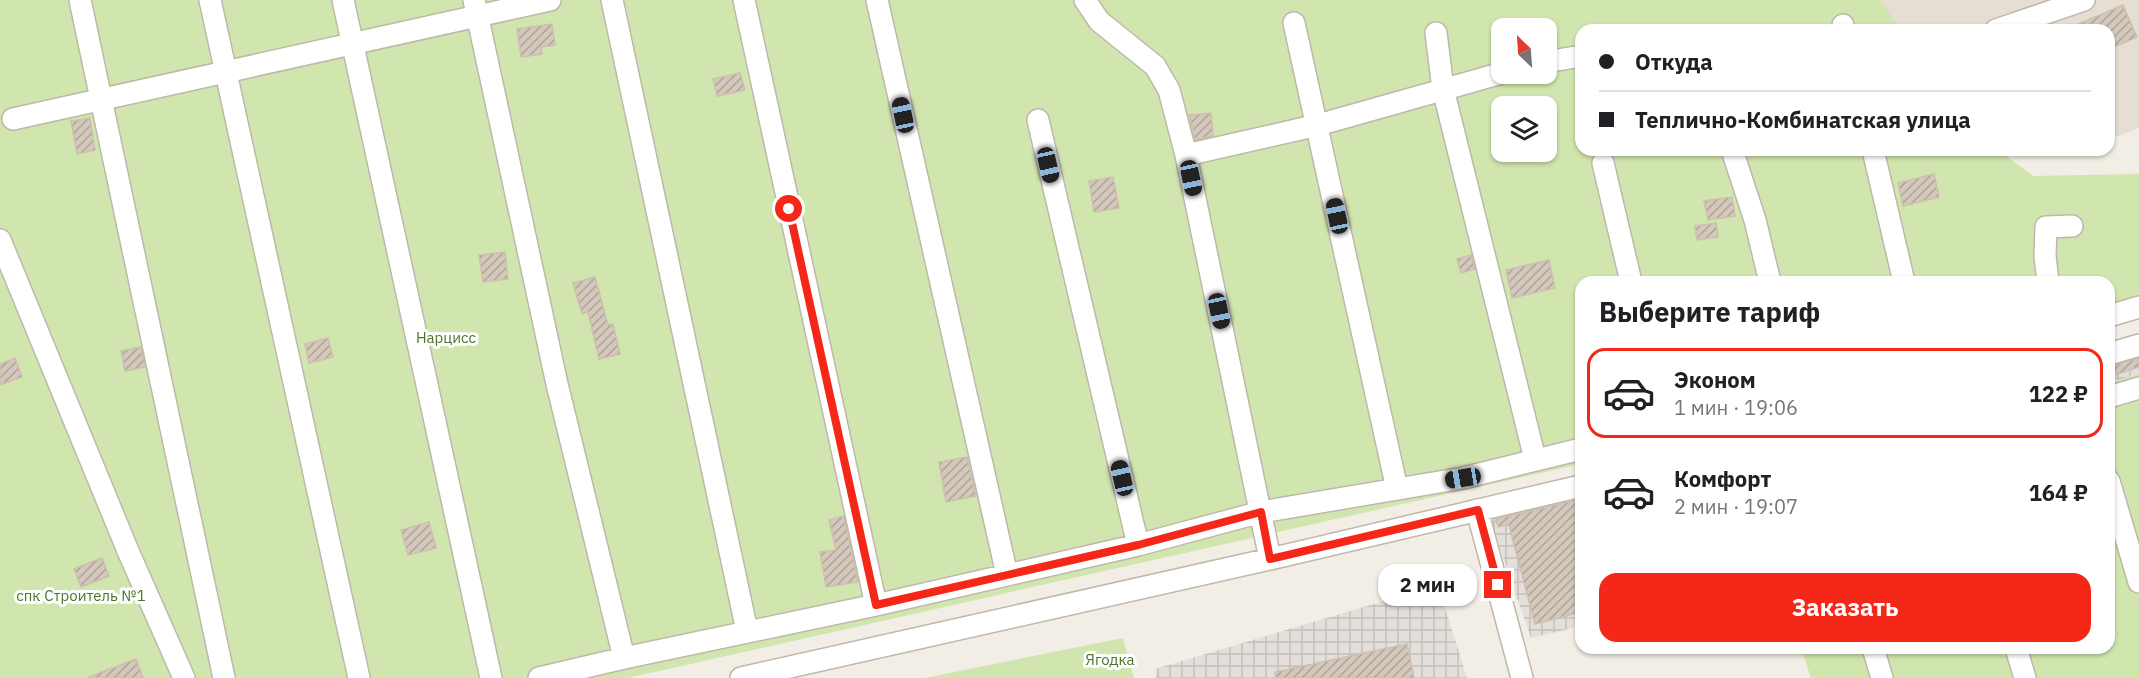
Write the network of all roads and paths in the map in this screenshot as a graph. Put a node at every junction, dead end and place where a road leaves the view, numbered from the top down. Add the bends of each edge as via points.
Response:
1 (80, 0) edge
2 (210, 0) edge
3 (343, 0) edge
4 (550, 0) edge
5 (612, 0) edge
6 (744, 0) edge
7 (877, 0) edge
8 (1085, 0) edge
9 (2084, 0) edge
10 (476, 8) edge
11 (1294, 23) dead end
12 (2014, 24) edge
13 (1436, 33) dead end
14 (352, 44) junction
15 (1575, 57) edge
16 (1557, 60) edge
17 (226, 71) junction
18 (1491, 76) edge
19 (1443, 89) junction
20 (101, 99) junction
21 (13, 118) dead end
22 (1038, 120) dead end
23 (1317, 124) junction
24 (1186, 155) junction
25 (1734, 156) edge
26 (1874, 156) edge
27 (1603, 163) dead end
28 (2072, 226) dead end
29 (0, 240) edge
30 (1630, 276) edge
31 (1769, 276) edge
32 (1903, 276) edge
33 (2047, 276) edge
34 (2139, 307) edge
35 (2115, 314) edge
36 (2139, 345) edge
37 (2115, 352) edge
38 (2139, 387) edge
39 (2115, 395) edge
40 (1575, 450) edge
41 (1535, 459) junction
42 (1575, 487) edge
43 (1397, 489) junction
44 (2115, 501) edge
45 (1478, 510) junction
46 (1261, 512) junction
47 (1138, 545) junction
48 (1270, 559) junction
49 (1006, 575) junction
50 (2139, 582) edge
51 (876, 605) junction
52 (747, 631) junction
53 (1875, 654) edge
54 (2018, 654) edge
55 (624, 658) junction
56 (184, 678) edge
57 (224, 678) edge
58 (359, 678) edge
59 (491, 678) edge
60 (539, 678) edge
61 (741, 678) edge
62 (1522, 678) edge
63 (1882, 678) edge
64 (2025, 678) edge

1 - 20 street
2 - 17 street
3 - 14 street
4 - 10 street
5 - 52 street
6 - 51 street
7 - 49 street
8 - 24 street via 1099,21 1155,66 1170,90
9 - 12 street
10 - 14 street
10 - 55 street via 557,384
11 - 23 street
13 - 19 street
14 - 17 street
14 - 59 street
15 - 16 street
17 - 20 street
17 - 58 street
18 - 19 street
19 - 23 street
19 - 41 street
20 - 21 street
20 - 57 street
22 - 47 street
23 - 24 street
23 - 43 street
24 - 46 street
25 - 31 street
26 - 32 street
27 - 30 street
28 - 33 street via 2046,227
29 - 56 street
34 - 35 street
36 - 37 street
38 - 39 street
40 - 41 street
41 - 43 street via 1463,478
42 - 45 street
43 - 46 street
44 - 50 street
45 - 48 street
45 - 62 street
46 - 47 street
46 - 48 street
47 - 49 street
48 - 61 street
49 - 51 street
51 - 52 street
52 - 55 street
53 - 63 street
54 - 64 street
55 - 60 street

